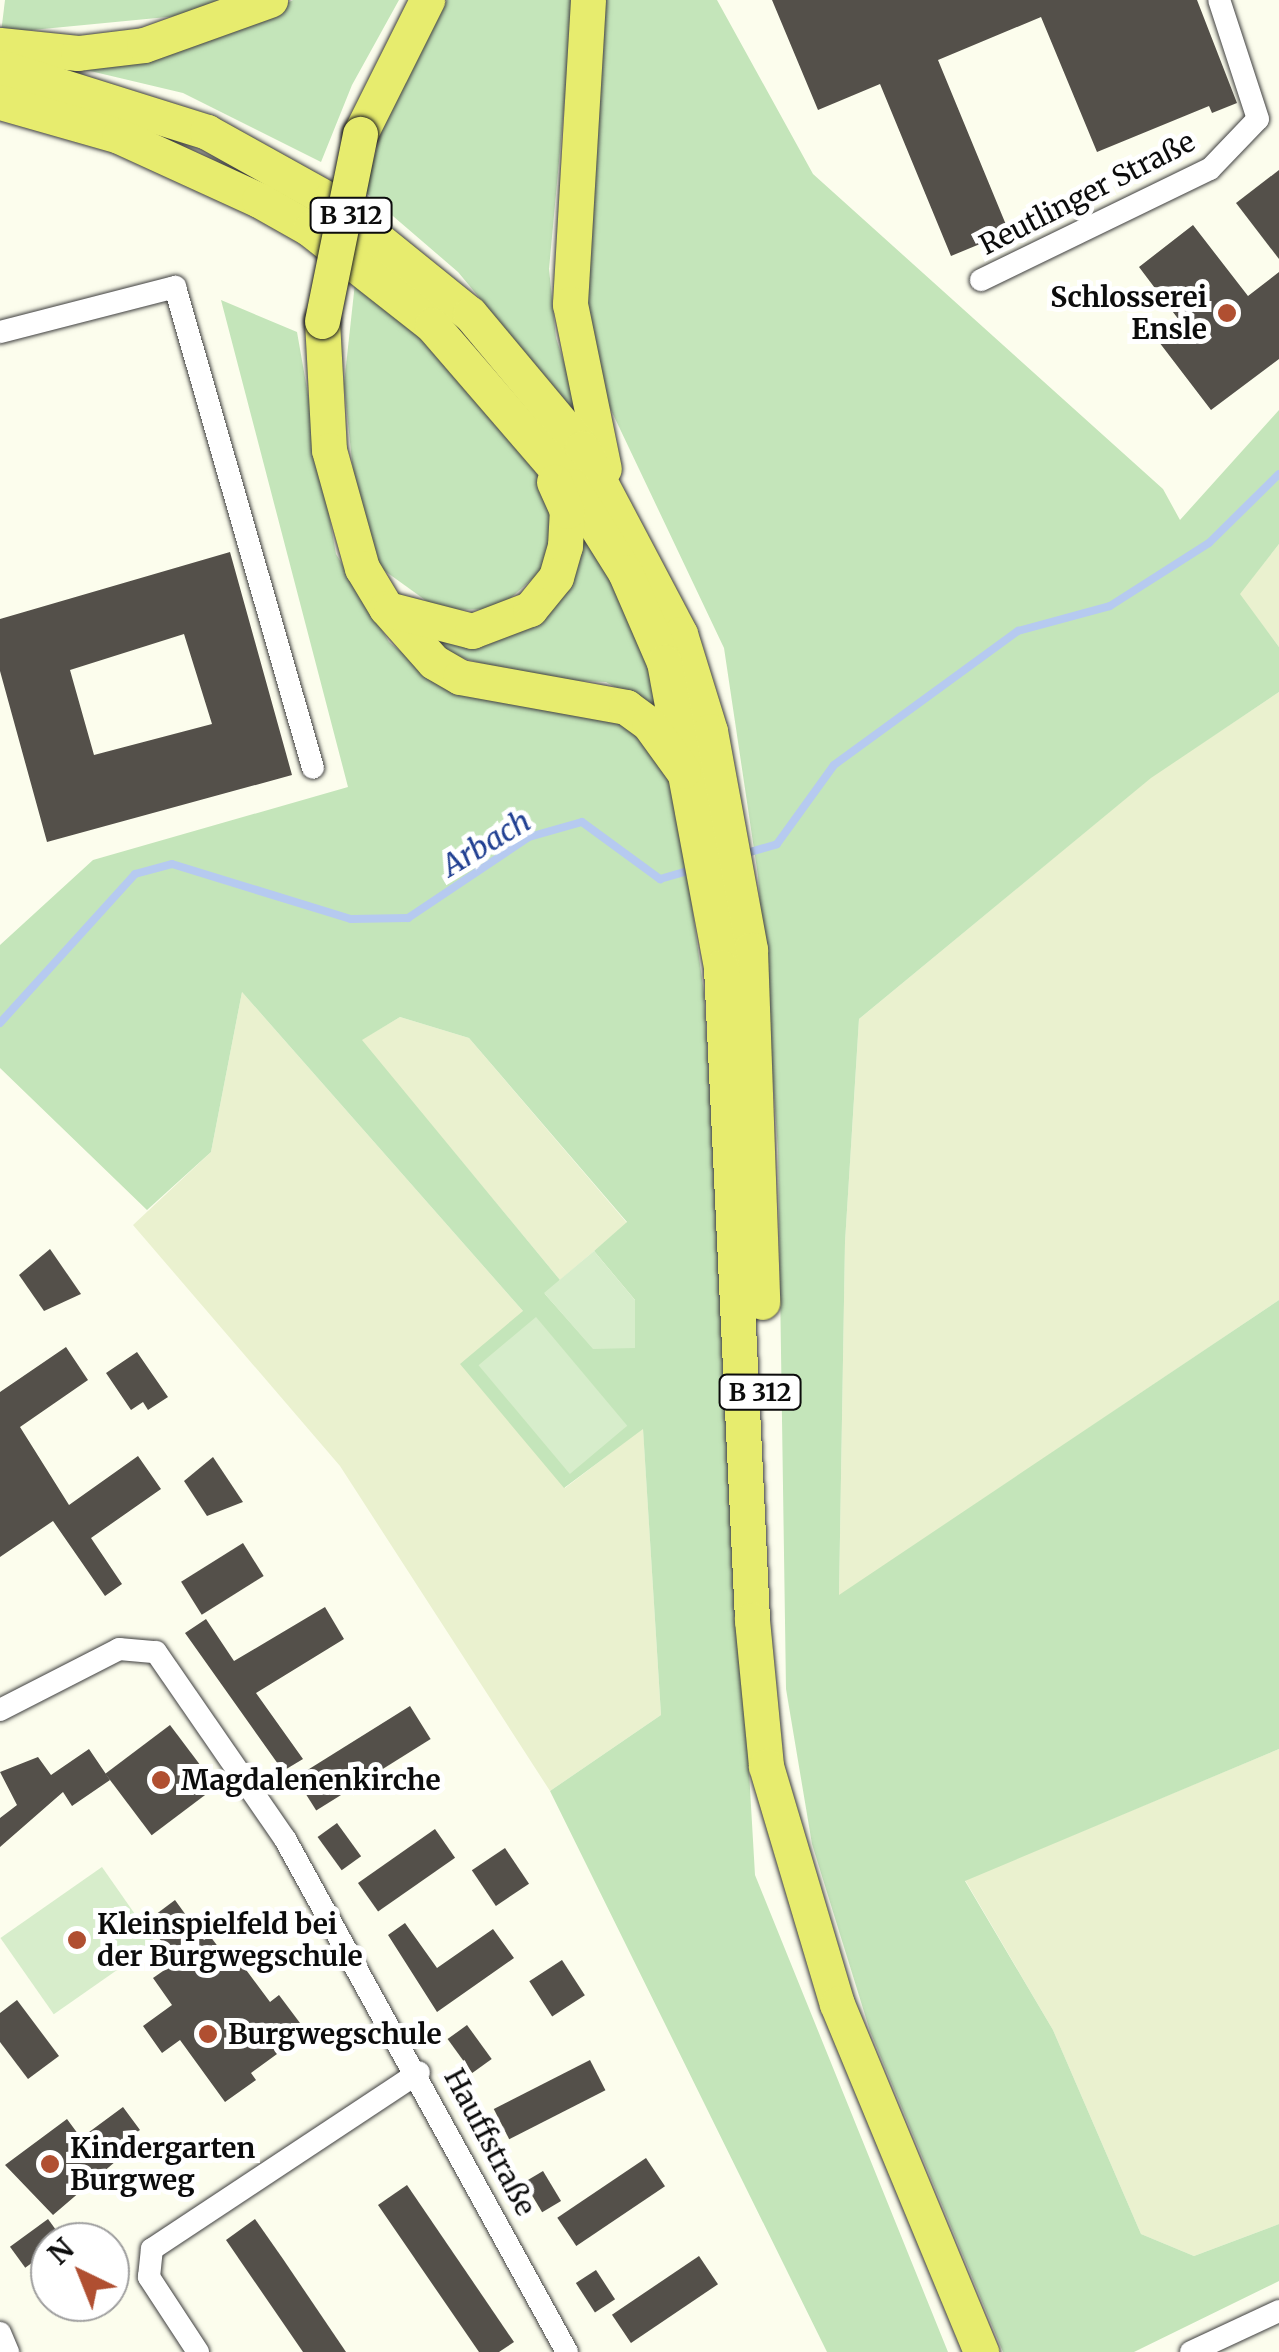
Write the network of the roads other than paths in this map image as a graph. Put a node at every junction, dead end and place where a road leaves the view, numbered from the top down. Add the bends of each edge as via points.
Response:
1 (270, 0) edge
2 (428, 0) edge
3 (588, 0) edge
4 (1219, 0) edge
5 (0, 44) edge
6 (0, 67) edge
7 (0, 102) edge
8 (982, 280) dead end
9 (0, 332) edge
10 (538, 448) junction
11 (610, 494) junction
12 (386, 608) junction
13 (314, 768) dead end
14 (694, 790) junction
15 (735, 959) junction
16 (0, 1710) edge
17 (419, 2072) junction
18 (1279, 2311) edge
19 (0, 2334) edge
20 (8, 2352) edge
21 (198, 2352) edge
22 (567, 2352) edge
23 (981, 2352) edge
24 (1191, 2352) edge

1 - 5 main road via 144,45 65,53
2 - 12 main road, B 312, bridge via 360,134 322,321 329,450 362,568
3 - 11 main road via 570,304
4 - 8 street, Reutlinger Straße via 1258,119 1210,170
6 - 11 main road, B 312 via 207,132 268,161 386,238 470,314
7 - 10 main road, B 312 via 185,162 310,229 432,325
9 - 13 street via 175,287
10 - 12 main road, B 312 via 567,511 556,577 530,609 472,631 420,624
10 - 14 main road, B 312 via 625,572 664,662
11 - 15 main road, B 312 via 680,634 710,731
12 - 14 main road, B 312 via 434,662 460,677 626,707 672,750
14 - 15 main road, B 312
15 - 23 main road, B 312 via 756,1685 766,1766 791,1832 837,2004
16 - 17 street, Hauffstraße via 119,1649 156,1652 285,1840
17 - 21 street via 152,2249 149,2277
17 - 22 street, Hauffstraße
18 - 24 street
19 - 20 street

